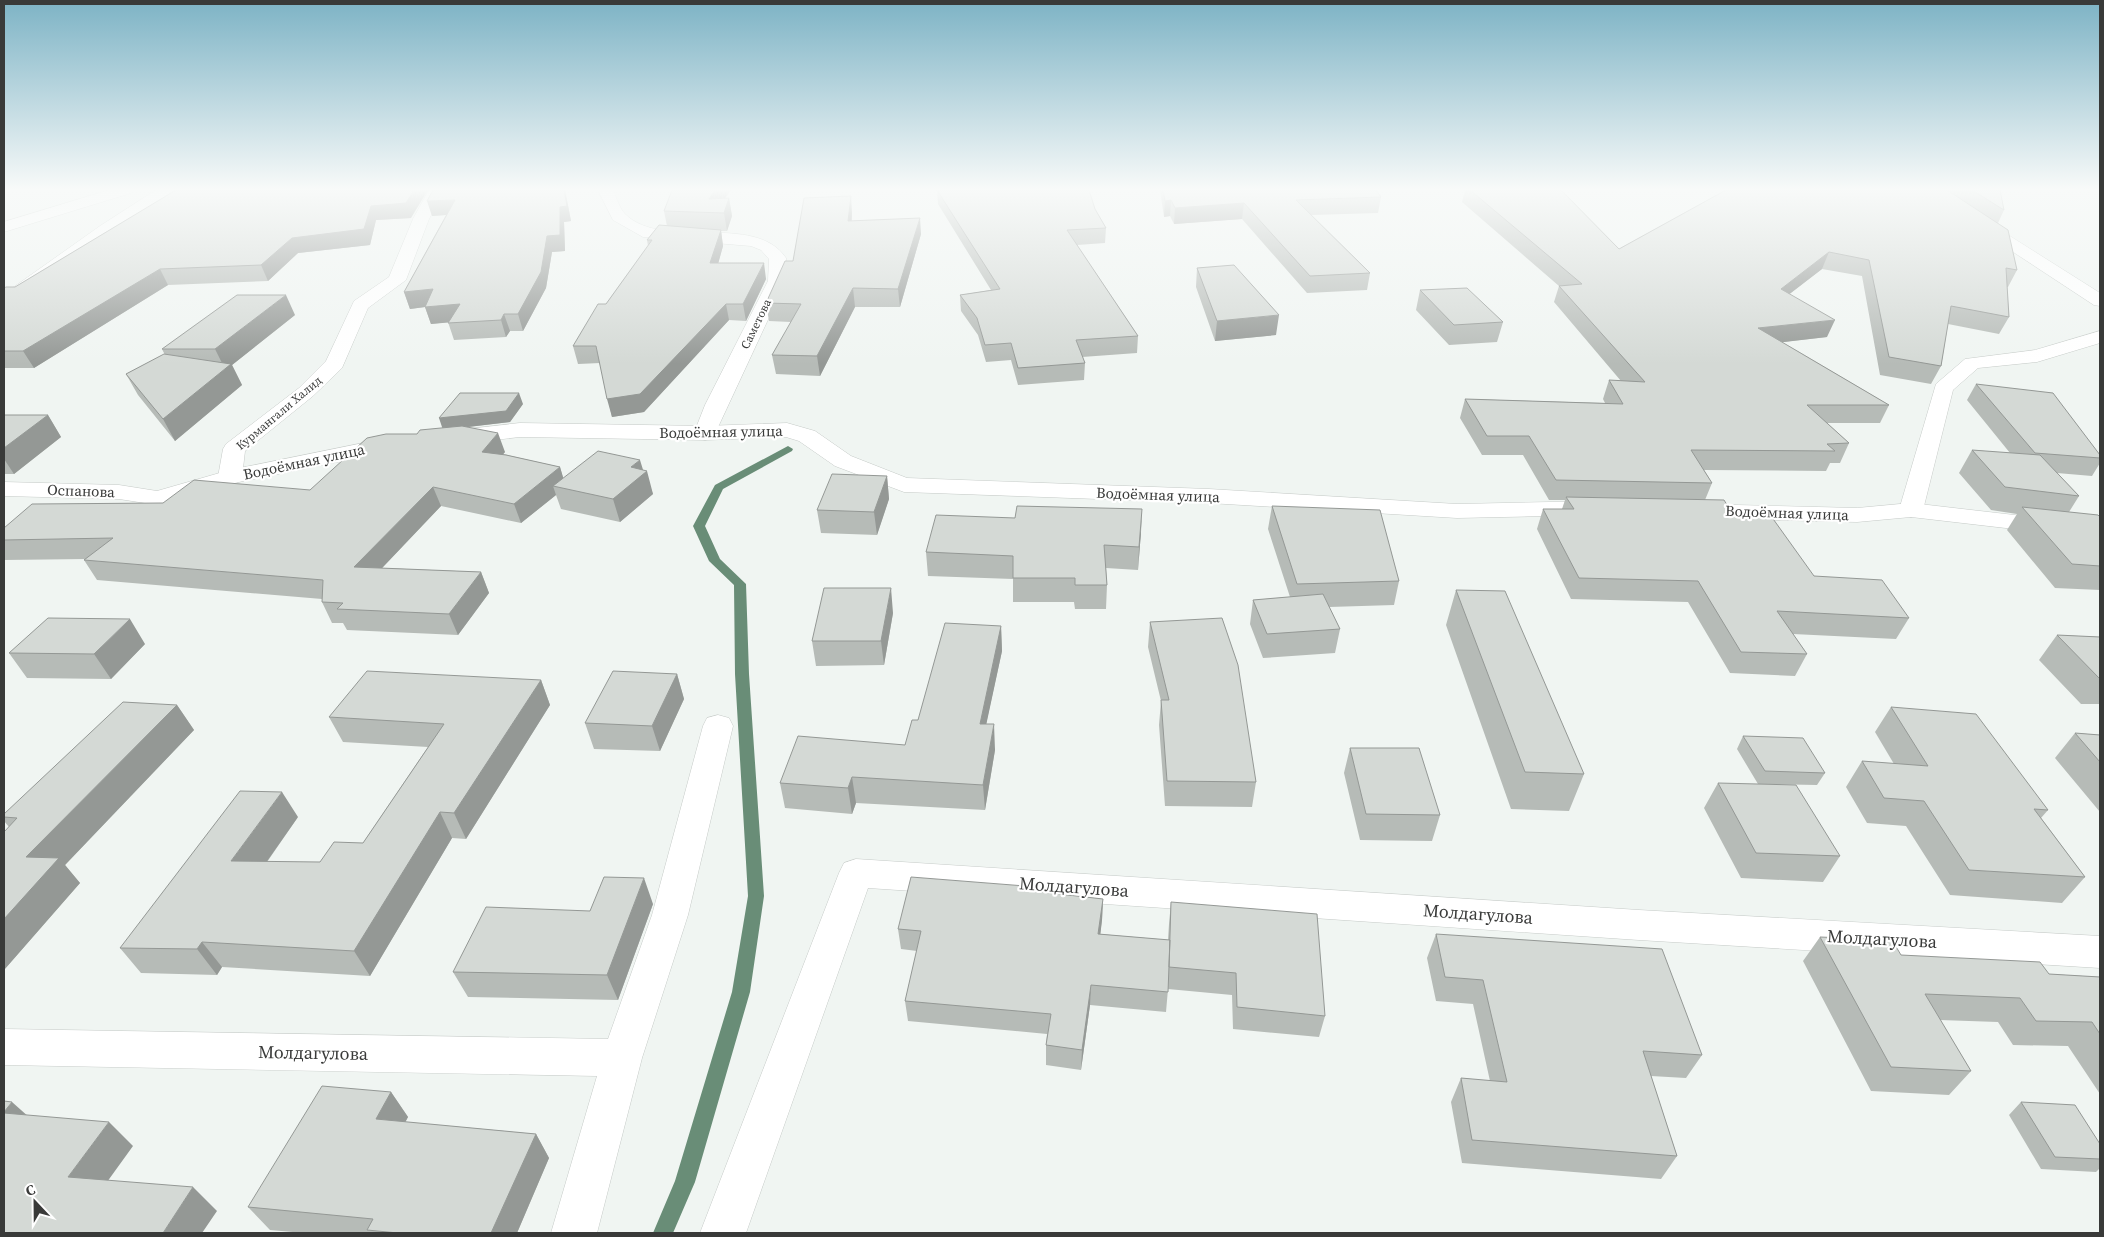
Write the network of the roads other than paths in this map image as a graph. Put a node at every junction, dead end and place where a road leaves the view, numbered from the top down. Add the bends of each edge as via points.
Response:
1 (80, 248) edge
2 (410, 248) edge
3 (769, 248) edge
4 (2016, 248) edge
5 (2100, 301) edge
6 (4, 302) edge
7 (2100, 337) edge
8 (705, 433) junction
9 (230, 477) junction
10 (4, 489) edge
11 (1621, 509) edge
12 (1670, 510) edge
13 (1911, 510) junction
14 (2100, 532) edge
15 (718, 726) dead end
16 (2100, 952) edge
17 (4, 1047) edge
18 (622, 1058) junction
19 (574, 1233) edge
20 (723, 1233) edge

1 - 6 street
2 - 9 street, Курмангали Халид via 397,280 360,305 335,364 306,392 234,449
3 - 8 street, Саметова via 778,258 777,281
4 - 5 street
7 - 13 street via 2037,356 1972,363 1943,388
8 - 9 street, Водоёмная улица via 520,430 422,440
8 - 11 street, Водоёмная улица via 786,430 807,436 843,461 904,485 1209,496 1457,511
9 - 10 street, Оспанова via 158,498 119,492
12 - 13 street, Водоёмная улица via 1857,515
13 - 14 street, Водоёмная улица
15 - 18 street via 670,915
16 - 20 street, Молдагулова via 856,873
17 - 18 street, Молдагулова
18 - 19 street

